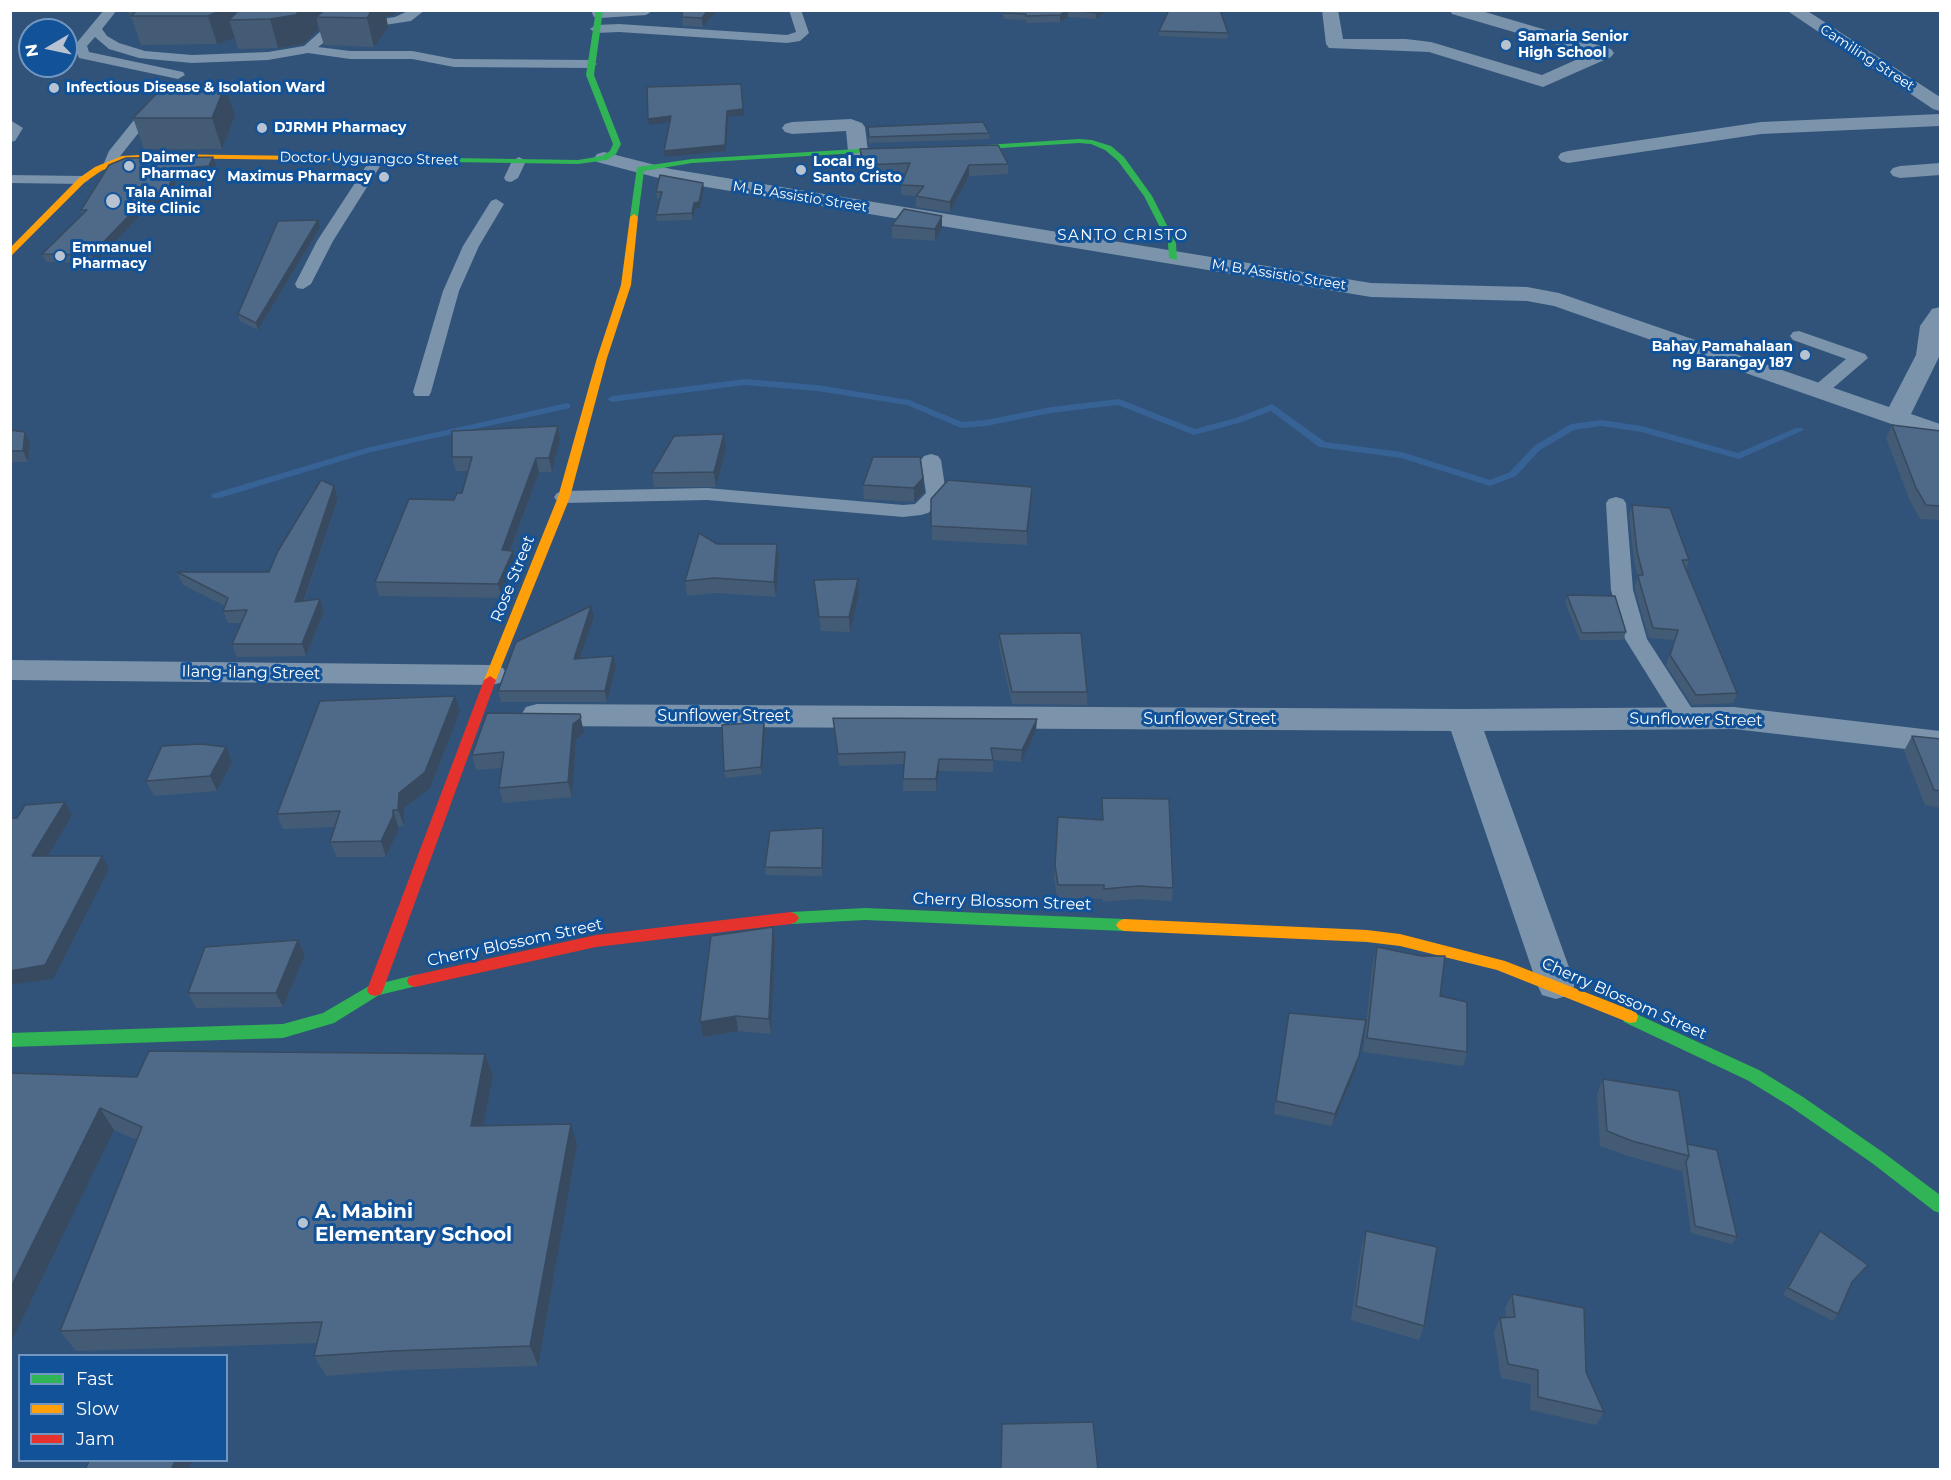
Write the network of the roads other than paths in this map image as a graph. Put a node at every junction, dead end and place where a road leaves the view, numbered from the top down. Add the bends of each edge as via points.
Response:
1 (111, 10) edge
2 (419, 10) edge
3 (646, 10) edge
4 (795, 10) edge
5 (1330, 10) edge
6 (1458, 10) edge
7 (1794, 10) edge
8 (599, 18) edge
9 (95, 28) junction
10 (308, 49) junction
11 (192, 59) junction
12 (590, 64) junction
13 (171, 84) junction
14 (1941, 105) edge
15 (1941, 120) edge
16 (10, 124) edge
17 (792, 128) dead end
18 (10, 138) edge
19 (940, 150) edge
20 (858, 151) junction
21 (920, 151) edge
22 (1568, 157) dead end
23 (604, 158) junction
24 (377, 160) junction
25 (519, 161) junction
26 (111, 162) junction
27 (640, 169) junction
28 (1941, 169) edge
29 (1900, 172) dead end
30 (511, 178) dead end
31 (10, 179) edge
32 (82, 180) junction
33 (496, 204) dead end
34 (10, 254) edge
35 (1174, 258) junction
36 (303, 284) dead end
37 (1941, 314) edge
38 (1799, 336) dead end
39 (422, 392) dead end
40 (1819, 392) junction
41 (1896, 418) junction
42 (1941, 433) edge
43 (931, 460) dead end
44 (564, 497) junction
45 (1616, 503) dead end
46 (10, 670) edge
47 (492, 675) junction
48 (478, 715) junction
49 (1686, 718) junction
50 (1464, 720) junction
51 (1941, 741) edge
52 (1556, 984) junction
53 (375, 990) junction
54 (10, 1040) edge
55 (1941, 1205) edge

1 - 9 lane
2 - 10 lane via 395,21 335,29
3 - 8 street
4 - 8 lane via 803,33 787,39 620,28
5 - 6 street via 1335,44 1431,47 1543,81 1605,53
7 - 14 street, Camiling Street
8 - 12 street
9 - 11 lane via 103,39 126,51
9 - 13 lane via 80,46 84,55
10 - 11 lane via 268,57
10 - 12 lane via 350,55 412,55 454,63
11 - 13 lane
12 - 23 street via 592,84 617,144
13 - 26 lane
15 - 22 street via 1761,128
16 - 18 lane via 16,128
17 - 20 street via 851,125 855,127
19 - 35 street via 1079,141 1108,148 1148,196 1172,243
20 - 21 street
20 - 27 street via 692,161
23 - 25 street, Doctor Uyguangco Street via 578,162
23 - 27 street, M. B. Assistio Street
24 - 25 street, Doctor Uyguangco Street
24 - 26 street, Doctor Uyguangco Street via 157,156
24 - 36 lane via 330,232
25 - 30 lane
26 - 32 street, Doctor Uyguangco Street
27 - 35 street, M. B. Assistio Street
27 - 44 street, Rose Street via 626,285
28 - 29 street
31 - 32 lane
32 - 34 street, Doctor Uyguangco Street
33 - 39 lane via 451,291
35 - 40 street, M. B. Assistio Street via 1371,290 1527,294 1559,300
37 - 41 street via 1932,326 1928,355
38 - 40 lane via 1859,358
40 - 41 street, M. B. Assistio Street
41 - 42 street, M. B. Assistio Street
43 - 44 lane via 936,493 921,509 903,511 707,494
44 - 47 street, Rose Street
45 - 49 lane via 1622,590 1636,639
46 - 47 street, Ilang-ilang Street
47 - 48 street, Rose Street
48 - 50 street, Sunflower Street
48 - 53 street, Rose Street
49 - 50 street, Sunflower Street
49 - 51 street, Sunflower Street via 1734,718
50 - 52 street
52 - 53 street, Cherry Blossom Street via 1481,960 1367,936 865,914 735,923 596,941
52 - 55 street, Cherry Blossom Street via 1753,1075
53 - 54 street, Cherry Blossom Street via 328,1018 283,1030

